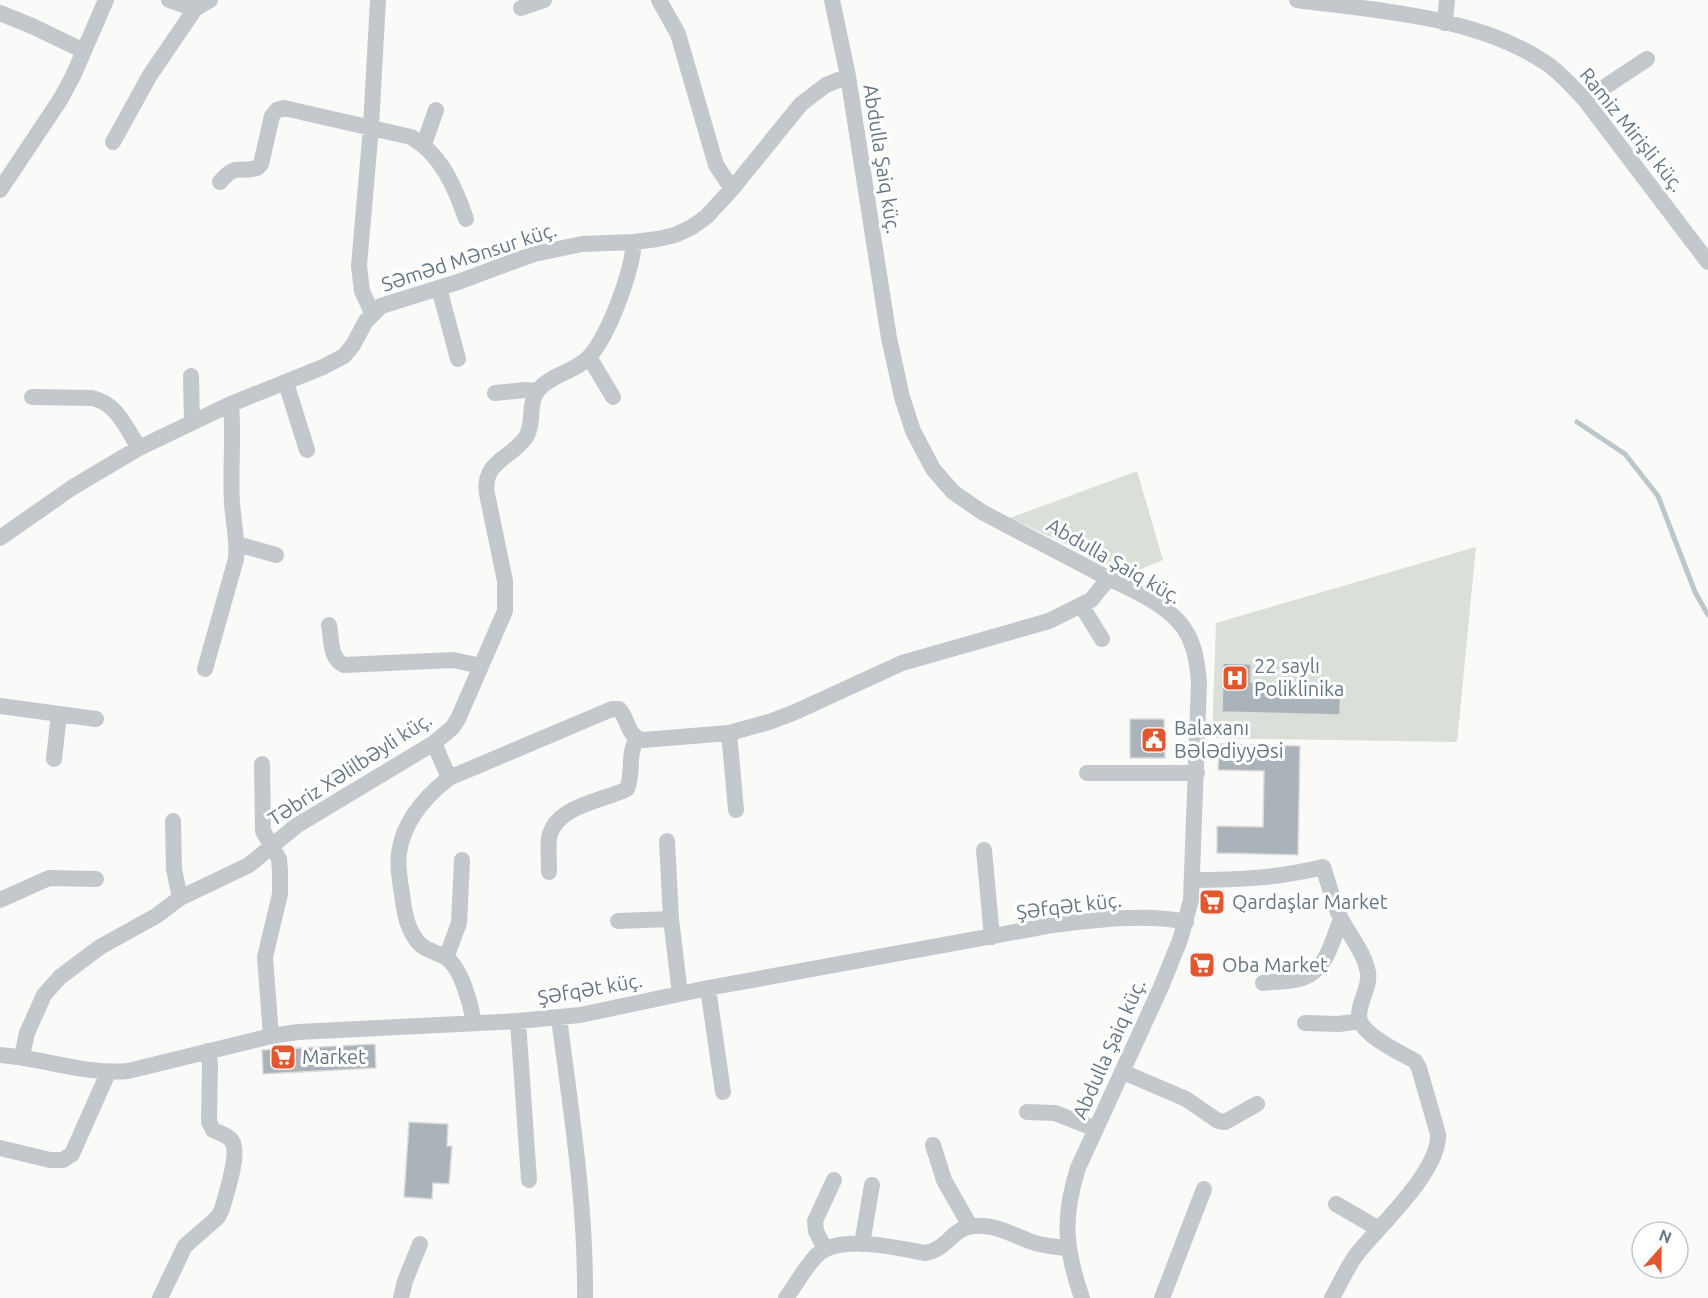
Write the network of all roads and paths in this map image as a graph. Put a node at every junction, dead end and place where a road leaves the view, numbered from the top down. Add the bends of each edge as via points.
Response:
1 (106, 0) edge
2 (170, 0) edge
3 (210, 0) edge
4 (378, 0) edge
5 (544, 0) edge
6 (659, 0) edge
7 (832, 0) edge
8 (1297, 0) edge
9 (1447, 0) edge
10 (521, 8) dead end
11 (195, 9) junction
12 (0, 13) edge
13 (1445, 23) junction
14 (84, 51) junction
15 (1647, 59) dead end
16 (848, 76) junction
17 (1585, 100) junction
18 (436, 110) dead end
19 (371, 127) junction
20 (113, 142) dead end
21 (424, 144) junction
22 (220, 182) dead end
23 (732, 189) junction
24 (0, 190) edge
25 (466, 219) dead end
26 (634, 242) junction
27 (1708, 262) edge
28 (439, 288) junction
29 (372, 313) junction
30 (589, 357) junction
31 (458, 359) dead end
32 (191, 376) dead end
33 (286, 383) junction
34 (536, 391) junction
35 (495, 393) dead end
36 (32, 397) dead end
37 (613, 397) dead end
38 (231, 404) junction
39 (192, 423) junction
40 (139, 448) junction
41 (307, 450) dead end
42 (0, 538) edge
43 (237, 544) junction
44 (276, 555) dead end
45 (1109, 578) junction
46 (1082, 605) junction
47 (329, 625) dead end
48 (1102, 639) dead end
49 (481, 666) junction
50 (205, 669) dead end
51 (0, 706) edge
52 (59, 714) junction
53 (96, 719) dead end
54 (729, 733) junction
55 (636, 739) junction
56 (434, 743) junction
57 (54, 759) dead end
58 (262, 764) dead end
59 (1087, 773) dead end
60 (1197, 773) junction
61 (449, 778) junction
62 (736, 810) dead end
63 (173, 821) dead end
64 (667, 841) dead end
65 (272, 846) junction
66 (984, 850) dead end
67 (462, 860) dead end
68 (549, 872) dead end
69 (96, 879) dead end
70 (1193, 880) junction
71 (180, 898) junction
72 (0, 900) edge
73 (671, 919) junction
74 (1341, 919) junction
75 (618, 921) dead end
76 (1185, 922) junction
77 (992, 937) junction
78 (446, 958) junction
79 (1263, 983) dead end
80 (708, 988) junction
81 (680, 994) junction
82 (559, 1018) junction
83 (518, 1021) junction
84 (1360, 1021) junction
85 (474, 1023) junction
86 (1305, 1023) dead end
87 (271, 1036) junction
88 (208, 1051) junction
89 (0, 1055) edge
90 (22, 1056) junction
91 (1123, 1072) junction
92 (108, 1073) junction
93 (723, 1092) dead end
94 (1257, 1104) dead end
95 (1027, 1112) dead end
96 (1096, 1129) junction
97 (933, 1145) dead end
98 (0, 1148) edge
99 (529, 1180) dead end
100 (834, 1180) dead end
101 (872, 1185) dead end
102 (1204, 1189) dead end
103 (1336, 1204) dead end
104 (970, 1226) junction
105 (1379, 1229) junction
106 (420, 1244) dead end
107 (862, 1244) junction
108 (1067, 1248) junction
109 (825, 1249) junction
110 (160, 1298) edge
111 (401, 1298) edge
112 (585, 1298) edge
113 (786, 1298) edge
114 (1082, 1298) edge
115 (1161, 1298) edge
116 (1332, 1298) edge

1 - 14 street
2 - 11 street
3 - 11 street
4 - 19 street
5 - 10 street
6 - 23 street via 678,34 716,165
7 - 16 street, Abdulla Şaiq küç.
8 - 13 street, Ramiz Mirişli küç.
9 - 13 street
11 - 20 street via 150,75
12 - 14 street
13 - 17 street, Ramiz Mirişli küç. via 1484,33 1526,51 1564,78
14 - 24 street via 60,100
15 - 17 street
16 - 23 street, Səməd Mənsur küç. via 826,85 801,104
16 - 45 street, Abdulla Şaiq küç. via 889,338 902,397 920,446 943,482 964,501
17 - 27 street, Ramiz Mirişli küç.
18 - 21 street
19 - 21 street
19 - 22 street via 284,108 277,110 272,116 261,164 251,170 229,172
19 - 29 street via 359,266 362,291
21 - 25 street via 452,182
23 - 26 street, Səməd Mənsur küç. via 692,228
26 - 28 street, Səməd Mənsur küç. via 582,244 534,254
26 - 30 street via 630,267 615,308
28 - 29 street, Səməd Mənsur küç. via 393,301
28 - 31 street
29 - 33 street, Səməd Mənsur küç. via 344,356
30 - 34 street
30 - 37 street
32 - 39 street
33 - 38 street, Səməd Mənsur küç.
33 - 41 street
34 - 35 street
34 - 49 street, Təbriz Xəlilbəyli küç. via 526,436 492,468 485,485 505,581 505,611
36 - 40 street via 101,399 116,411
38 - 39 street, Səməd Mənsur küç.
38 - 43 street via 232,502
39 - 40 street, Səməd Mənsur küç.
40 - 42 street, Səməd Mənsur küç. via 73,487
43 - 44 street
43 - 50 street
45 - 46 street
45 - 60 street, Abdulla Şaiq küç. via 1166,610 1194,645 1199,682
46 - 48 street
46 - 54 street via 1049,621 902,663 793,713
47 - 49 street via 333,654 344,664 453,660
49 - 56 street, Təbriz Xəlilbəyli küç. via 458,719
51 - 52 street
52 - 53 street
52 - 57 street
54 - 55 street
54 - 62 street
55 - 61 street via 624,714 612,709
55 - 68 street via 627,789 577,807 553,828 549,836
56 - 61 street
56 - 65 street, Təbriz Xəlilbəyli küç. via 296,826
58 - 65 street via 263,831
59 - 60 street
60 - 70 street, Abdulla Şaiq küç.
61 - 78 street via 432,791 410,822 399,852 408,925 421,946
63 - 71 street via 174,868
64 - 73 street
65 - 71 street, Təbriz Xəlilbəyli küç. via 249,865
65 - 87 street via 279,859 280,894 265,957
66 - 77 street
67 - 78 street via 459,923
69 - 72 street via 49,878
70 - 74 street via 1264,878 1323,867
70 - 76 street, Abdulla Şaiq küç.
71 - 90 street, Təbriz Xəlilbəyli küç. via 100,947 50,986 27,1033
73 - 75 street
73 - 81 street
74 - 79 street via 1317,971 1304,978
74 - 84 street via 1368,974
76 - 77 street, Şəfqət küç. via 1171,918 1084,921
76 - 91 street, Abdulla Şaiq küç.
77 - 80 street, Şəfqət küç.
78 - 85 street via 454,964 471,1004
80 - 81 street, Şəfqət küç.
80 - 93 street
81 - 82 street, Şəfqət küç.
82 - 83 street, Şəfqət küç.
82 - 112 street via 582,1202
83 - 85 street, Şəfqət küç.
83 - 99 street
84 - 86 street
84 - 105 street via 1369,1034 1415,1061 1438,1134 1431,1162
85 - 87 street, Şəfqət küç.
87 - 88 street, Şəfqət küç.
88 - 92 street, Şəfqət küç.
88 - 110 street via 210,1122 213,1130 232,1142 235,1154 218,1218 185,1246
89 - 90 street, Şəfqət küç.
90 - 92 street, Şəfqət küç.
91 - 94 street via 1186,1099 1218,1121 1225,1122
91 - 96 street, Abdulla Şaiq küç.
92 - 98 street via 72,1154 63,1160 50,1160
95 - 96 street via 1055,1113
96 - 108 street, Abdulla Şaiq küç. via 1071,1189
97 - 104 street via 944,1180
100 - 109 street via 815,1221
101 - 107 street
102 - 115 street
103 - 105 street
104 - 107 street via 935,1252
104 - 108 street via 987,1226
105 - 116 street via 1355,1256
106 - 111 street
107 - 109 street
108 - 114 street, Abdulla Şaiq küç.
109 - 113 street

